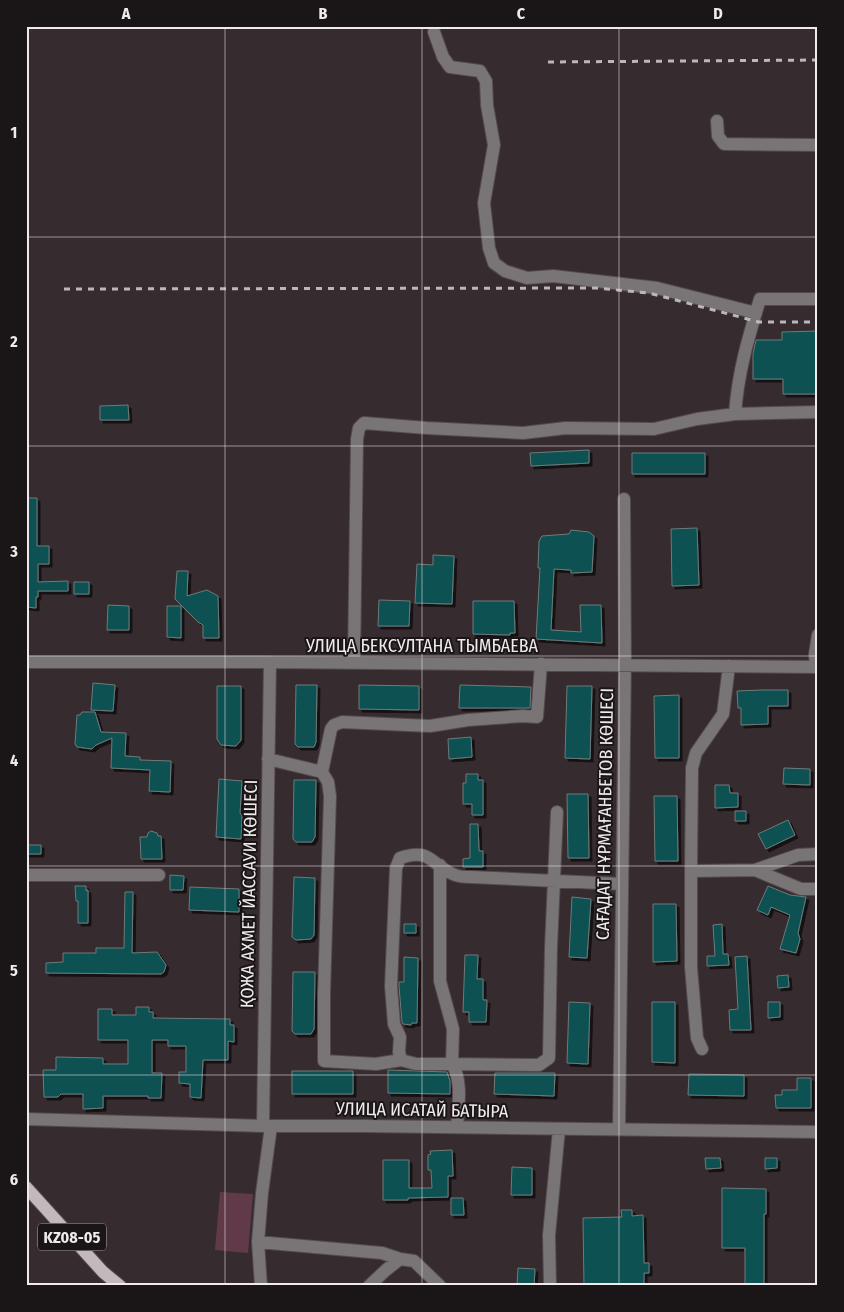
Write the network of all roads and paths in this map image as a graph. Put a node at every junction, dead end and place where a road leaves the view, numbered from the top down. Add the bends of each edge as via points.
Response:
1 (434, 32) dead end
2 (717, 121) dead end
3 (818, 145) edge
4 (818, 299) edge
5 (756, 313) junction
6 (818, 412) edge
7 (735, 414) junction
8 (624, 499) dead end
9 (818, 635) edge
10 (26, 662) edge
11 (270, 662) junction
12 (354, 664) junction
13 (541, 664) junction
14 (625, 664) junction
15 (729, 666) junction
16 (817, 667) edge
17 (268, 759) junction
18 (322, 772) junction
19 (557, 812) dead end
20 (818, 854) edge
21 (440, 865) junction
22 (755, 870) junction
23 (691, 871) junction
24 (26, 875) edge
25 (159, 876) dead end
26 (554, 880) junction
27 (622, 884) junction
28 (818, 889) edge
29 (702, 1049) dead end
30 (401, 1060) junction
31 (452, 1064) junction
32 (26, 1120) edge
33 (267, 1126) junction
34 (457, 1128) junction
35 (559, 1129) junction
36 (619, 1129) junction
37 (818, 1132) edge
38 (26, 1187) edge
39 (258, 1242) junction
40 (400, 1260) junction
41 (120, 1286) edge
42 (262, 1286) edge
43 (370, 1286) edge
44 (440, 1286) edge
45 (550, 1286) edge

1 - 5 street via 450,67 480,71 486,81 494,145 484,203 494,263 505,271 527,278 553,276 657,288
2 - 3 street via 718,136 724,144
4 - 5 street via 760,299
5 - 7 street via 743,356
6 - 7 street
7 - 12 street via 654,429 566,428 523,433 364,422 357,439
8 - 14 street, САҒАДАТ НҰРМАҒАНБЕТОВ КӨШЕСІ
9 - 16 street
10 - 11 street, УЛИЦА БЕКСУЛТАНА ТЫМБАЕВА
11 - 12 street, УЛИЦА БЕКСУЛТАНА ТЫМБАЕВА
11 - 17 street, ҚОЖА АХМЕТ ЙАССАУИ КӨШЕСІ
12 - 13 street, УЛИЦА БЕКСУЛТАНА ТЫМБАЕВА
13 - 14 street, УЛИЦА БЕКСУЛТАНА ТЫМБАЕВА
13 - 18 street via 537,717 468,720 430,726 342,722 331,730
14 - 15 street, УЛИЦА БЕКСУЛТАНА ТЫМБАЕВА
14 - 27 street, САҒАДАТ НҰРМАҒАНБЕТОВ КӨШЕСІ
15 - 16 street, УЛИЦА БЕКСУЛТАНА ТЫМБАЕВА
15 - 23 street via 723,714 696,753 692,768
17 - 18 street
17 - 33 street, ҚОЖА АХМЕТ ЙАССАУИ КӨШЕСІ
18 - 30 street via 328,782 330,796 324,1061 376,1064
19 - 26 street
20 - 22 street via 798,855
21 - 26 street via 455,875
21 - 30 street via 431,857 419,854 400,858 396,868 392,986 394,1024 400,1037
21 - 31 street via 440,981 453,1029
22 - 23 street
22 - 28 street via 801,889
23 - 29 street via 691,967 697,1038
24 - 25 street
26 - 27 street
26 - 31 street via 549,1058 539,1066
27 - 36 street, САҒАДАТ НҰРМАҒАНБЕТОВ КӨШЕСІ
30 - 31 street via 416,1064
31 - 34 street via 457,1071 459,1093
32 - 33 street, УЛИЦА ИСАТАЙ БАТЫРА
33 - 34 street, УЛИЦА ИСАТАЙ БАТЫРА
33 - 39 street, ҚОЖА АХМЕТ ЙАССАУИ КӨШЕСІ
34 - 35 street, УЛИЦА ИСАТАЙ БАТЫРА
35 - 36 street, УЛИЦА ИСАТАЙ БАТЫРА
35 - 45 street via 549,1235
36 - 37 street, УЛИЦА ИСАТАЙ БАТЫРА
38 - 41 main road, KZ08-05 via 103,1272
39 - 40 street via 382,1253
39 - 42 street, ҚОЖА АХМЕТ ЙАССАУИ КӨШЕСІ
40 - 43 street
40 - 44 street via 414,1261

